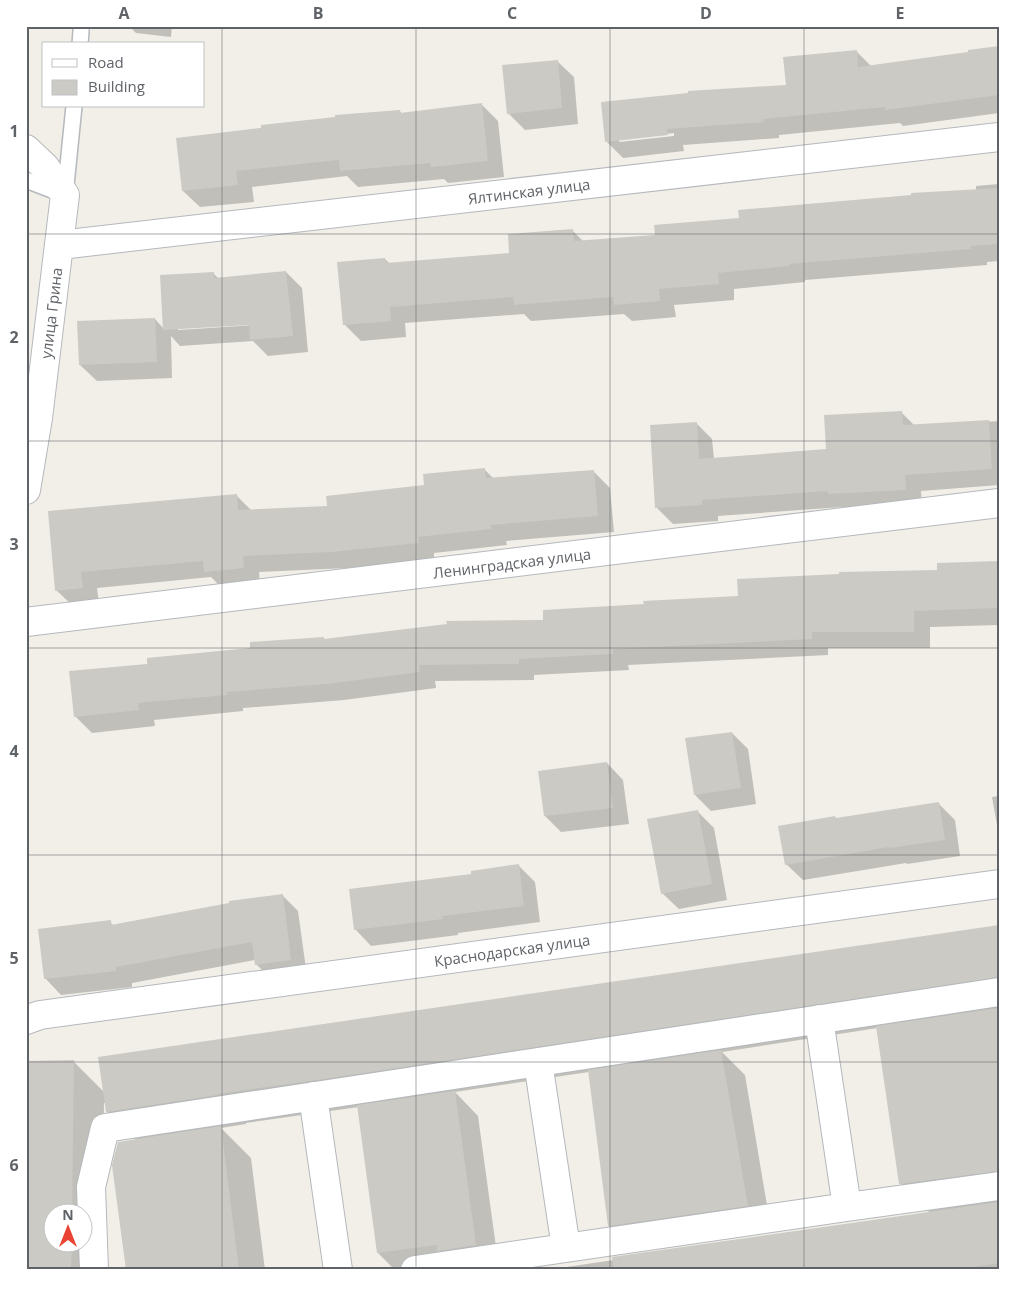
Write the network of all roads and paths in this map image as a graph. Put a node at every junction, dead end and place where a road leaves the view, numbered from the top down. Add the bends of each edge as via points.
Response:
1 (74, 108) edge
2 (999, 137) edge
3 (26, 150) edge
4 (26, 180) edge
5 (65, 195) junction
6 (60, 245) junction
7 (32, 417) edge
8 (26, 490) edge
9 (999, 503) edge
10 (26, 622) edge
11 (999, 884) edge
12 (999, 992) edge
13 (819, 1019) junction
14 (26, 1020) edge
15 (538, 1062) junction
16 (313, 1096) junction
17 (999, 1186) edge
18 (847, 1208) junction
19 (566, 1248) junction
20 (94, 1270) edge
21 (338, 1270) edge
22 (415, 1270) edge

1 - 5 lane
2 - 6 street, Ялтинская улица
3 - 5 street via 45,167
4 - 5 lane
5 - 6 street, улица Грина
6 - 7 street, улица Грина
7 - 8 street, улица Грина
9 - 10 street, Ленинградская улица
11 - 14 street, Краснодарская улица via 40,1015
12 - 13 street
13 - 15 street
13 - 18 street
15 - 16 street
15 - 19 street
16 - 20 street via 104,1128 91,1187
16 - 21 street
17 - 18 street
18 - 19 street
19 - 22 street

